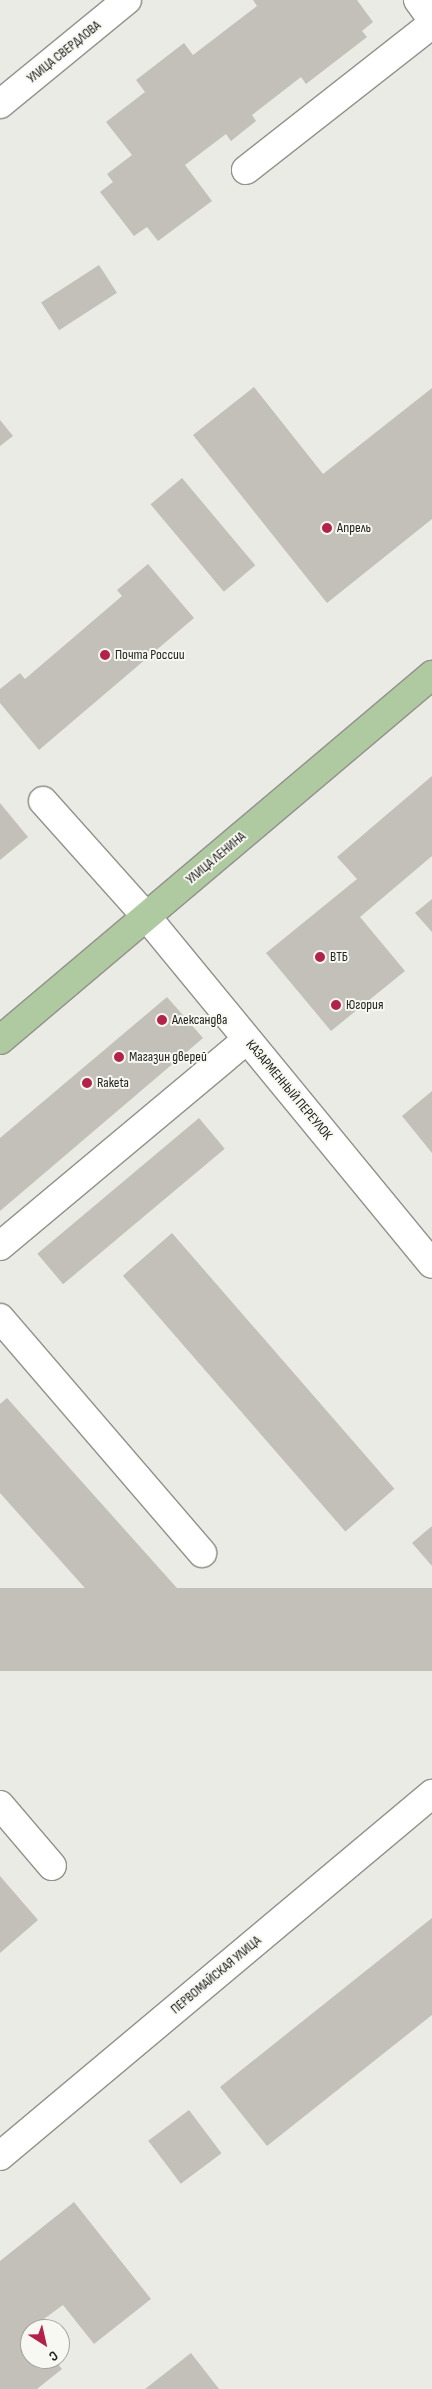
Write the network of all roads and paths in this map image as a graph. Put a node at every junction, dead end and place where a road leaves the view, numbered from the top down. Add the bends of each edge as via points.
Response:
1 (127, 0) edge
2 (418, 0) edge
3 (432, 20) edge
4 (432, 24) edge
5 (0, 104) edge
6 (246, 170) dead end
7 (432, 675) edge
8 (43, 801) dead end
9 (146, 916) junction
10 (0, 1040) edge
11 (246, 1040) junction
12 (0, 1246) edge
13 (432, 1264) edge
14 (0, 1318) edge
15 (202, 1553) dead end
16 (432, 1794) edge
17 (0, 1805) edge
18 (52, 1866) dead end
19 (0, 2156) edge

1 - 5 street, УЛИЦА СВЕРДЛОВА
2 - 3 street
4 - 6 street
7 - 9 main road, УЛИЦА ЛЕНИНА
8 - 9 street, КАЗАРМЕННЫЙ ПЕРЕУЛОК
9 - 10 main road, УЛИЦА ЛЕНИНА
9 - 11 street, КАЗАРМЕННЫЙ ПЕРЕУЛОК
11 - 12 street
11 - 13 street, КАЗАРМЕННЫЙ ПЕРЕУЛОК
14 - 15 street
16 - 19 street, ПЕРВОМАЙСКАЯ УЛИЦА
17 - 18 street

